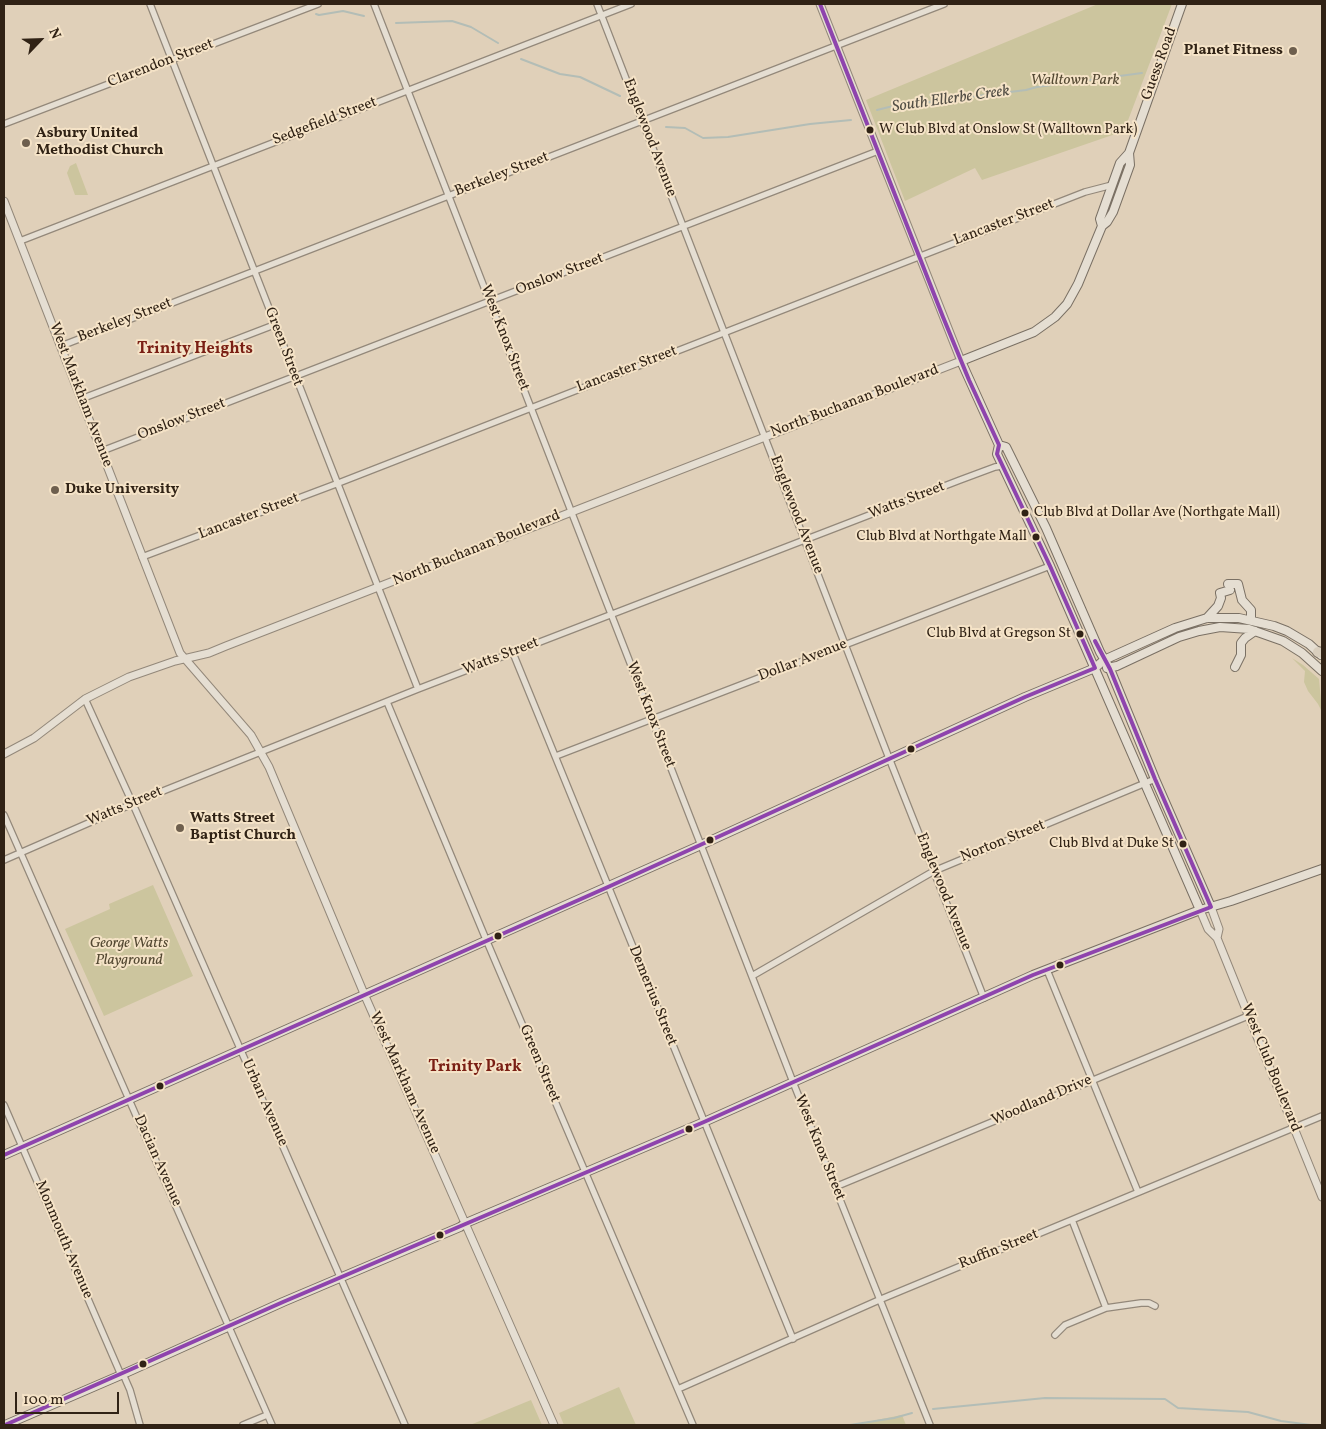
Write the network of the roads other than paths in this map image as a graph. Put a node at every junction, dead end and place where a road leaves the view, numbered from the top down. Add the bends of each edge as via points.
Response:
1 (150, 4) edge
2 (318, 4) edge
3 (374, 4) edge
4 (597, 4) edge
5 (630, 4) edge
6 (820, 4) edge
7 (944, 4) edge
8 (1182, 4) edge
9 (601, 15) junction
10 (836, 46) junction
11 (171, 60) junction
12 (408, 90) junction
13 (642, 121) junction
14 (4, 124) edge
15 (878, 151) junction
16 (1128, 153) junction
17 (213, 166) junction
18 (1112, 186) junction
19 (448, 196) junction
20 (4, 200) edge
21 (1102, 226) junction
22 (684, 227) junction
23 (20, 240) junction
24 (919, 257) junction
25 (254, 272) junction
26 (490, 302) junction
27 (274, 325) junction
28 (725, 332) junction
29 (61, 346) junction
30 (961, 361) junction
31 (295, 377) junction
32 (81, 399) junction
33 (531, 407) junction
34 (766, 437) junction
35 (999, 445) junction
36 (102, 451) junction
37 (1002, 466) junction
38 (336, 484) junction
39 (1025, 485) junction
40 (571, 512) junction
41 (806, 540) junction
42 (142, 558) junction
43 (1050, 566) junction
44 (378, 588) junction
45 (611, 615) junction
46 (1208, 618) junction
47 (1251, 620) junction
48 (1255, 631) junction
49 (846, 645) junction
50 (513, 652) junction
51 (1321, 654) edge
52 (184, 658) junction
53 (1104, 660) junction
54 (1235, 667) dead end
55 (1095, 668) junction
56 (1110, 668) junction
57 (1322, 671) edge
58 (418, 689) junction
59 (85, 699) junction
60 (387, 702) junction
61 (651, 720) junction
62 (261, 751) junction
63 (4, 754) edge
64 (556, 756) junction
65 (890, 759) junction
66 (1155, 779) junction
67 (1145, 783) junction
68 (133, 803) junction
69 (4, 815) edge
70 (701, 845) junction
71 (20, 853) junction
72 (4, 860) edge
73 (1322, 869) edge
74 (934, 871) junction
75 (608, 887) junction
76 (1211, 907) junction
77 (1200, 910) junction
78 (1217, 938) junction
79 (487, 941) junction
80 (1047, 970) junction
81 (752, 976) junction
82 (366, 996) junction
83 (984, 998) junction
84 (1248, 1016) junction
85 (241, 1051) junction
86 (1092, 1080) junction
87 (793, 1082) junction
88 (130, 1100) junction
89 (4, 1105) edge
90 (1322, 1116) edge
91 (704, 1122) junction
92 (1294, 1128) junction
93 (22, 1147) junction
94 (4, 1155) edge
95 (585, 1172) junction
96 (835, 1187) junction
97 (1138, 1192) junction
98 (1322, 1197) edge
99 (1072, 1220) junction
100 (466, 1223) junction
101 (341, 1278) junction
102 (879, 1300) junction
103 (1156, 1306) dead end
104 (1106, 1308) junction
105 (229, 1327) junction
106 (1055, 1335) dead end
107 (793, 1339) junction
108 (122, 1375) junction
109 (678, 1390) junction
110 (267, 1414) junction
111 (4, 1420) edge
112 (5, 1425) edge
113 (140, 1425) edge
114 (243, 1425) edge
115 (272, 1425) edge
116 (405, 1425) edge
117 (554, 1425) edge
118 (693, 1425) edge
119 (930, 1425) edge

1 - 11 street, Green Street
2 - 11 street, Clarendon Street
3 - 12 street, West Knox Street
4 - 9 street, Englewood Avenue
5 - 9 street, Sedgefield Street
6 - 10 street, West Club Boulevard
7 - 10 street, Berkeley Street
8 - 16 main road, Guess Road
9 - 12 street, Sedgefield Street
9 - 13 street, Englewood Avenue
10 - 13 street, Berkeley Street
10 - 15 street, West Club Boulevard
11 - 14 street, Clarendon Street
11 - 17 street, Green Street
12 - 17 street, Sedgefield Street
12 - 19 street, West Knox Street
13 - 19 street, Berkeley Street
13 - 22 street, Englewood Avenue
15 - 22 street, Onslow Street
15 - 24 street, West Club Boulevard
16 - 18 main road, Guess Road via 1120,163
16 - 21 main road, Guess Road via 1130,166 1113,212
17 - 23 street, Sedgefield Street
17 - 25 street, Green Street
18 - 21 main road, Guess Road via 1100,219
18 - 24 street, Lancaster Street via 1085,192
19 - 25 street, Berkeley Street
19 - 26 street, West Knox Street
20 - 23 street, West Markham Avenue
21 - 30 main road, Guess Road via 1074,293 1055,317 1024,337
22 - 26 street, Onslow Street
22 - 28 street, Englewood Avenue
23 - 29 street, West Markham Avenue
24 - 28 street, Lancaster Street
24 - 30 street, West Club Boulevard
25 - 27 street, Green Street
25 - 29 street, Berkeley Street
26 - 31 street, Onslow Street
26 - 33 street, West Knox Street
27 - 31 street, Green Street
27 - 32 street
28 - 33 street, Lancaster Street
28 - 34 street, Englewood Avenue
29 - 32 street, West Markham Avenue
30 - 34 street, North Buchanan Boulevard
30 - 35 main road, West Club Boulevard
31 - 36 street, Onslow Street
31 - 38 street, Green Street
32 - 36 street, West Markham Avenue
33 - 38 street, Lancaster Street
33 - 40 street, West Knox Street
34 - 40 street, North Buchanan Boulevard
34 - 41 street, Englewood Avenue
35 - 37 main road, West Club Boulevard via 996,452
35 - 39 main road, West Club Boulevard via 1006,448
36 - 42 street, West Markham Avenue
37 - 39 main road via 1014,470
37 - 41 street, Watts Street
37 - 43 main road, West Club Boulevard
38 - 42 street, Lancaster Street
38 - 44 street, Green Street
39 - 53 main road, West Club Boulevard
40 - 44 street, North Buchanan Boulevard
40 - 45 street, West Knox Street
41 - 45 street, Watts Street
41 - 49 street, Englewood Avenue
42 - 52 street, West Markham Avenue
43 - 49 street, Dollar Avenue
43 - 55 main road, West Club Boulevard
44 - 52 street, North Buchanan Boulevard via 209,653
44 - 58 street, Green Street
45 - 50 street, Watts Street
45 - 61 street, West Knox Street
46 - 47 main road via 1231,616
46 - 47 main road via 1218,606 1220,593 1238,584 1242,600 1251,610
46 - 53 main road via 1175,628
47 - 51 main road via 1299,637
48 - 54 main road via 1241,643 1241,655
48 - 56 main road via 1220,627 1200,631
48 - 57 main road via 1294,647
49 - 61 street, Dollar Avenue
49 - 65 street, Englewood Avenue
50 - 58 street, Watts Street
50 - 64 street, Demerius Street
52 - 59 street, North Buchanan Boulevard via 122,680
52 - 62 street, West Markham Avenue via 251,735
53 - 55 main road
53 - 56 main road, West Club Boulevard
55 - 56 main road
55 - 65 main road
55 - 67 main road, West Club Boulevard
56 - 66 main road, West Club Boulevard
58 - 60 street, Watts Street
59 - 63 street, North Buchanan Boulevard via 34,738
59 - 68 street, Urban Avenue
60 - 62 street, Watts Street
60 - 79 street, Green Street
61 - 64 street, Dollar Avenue
61 - 70 street, West Knox Street
62 - 68 street, Watts Street
62 - 82 street, West Markham Avenue
64 - 75 street, Demerius Street
65 - 70 main road
65 - 74 street, Englewood Avenue
66 - 67 street, Norton Street
66 - 76 main road, West Club Boulevard
67 - 74 street, Norton Street
67 - 77 main road, West Club Boulevard
68 - 71 street, Watts Street
68 - 85 street, Urban Avenue
69 - 71 street, Dacian Avenue
70 - 75 main road
70 - 81 street, West Knox Street
71 - 72 street, Watts Street
71 - 88 street, Dacian Avenue
73 - 76 main road
74 - 81 street, Norton Street
74 - 83 street, Englewood Avenue
75 - 79 main road
75 - 91 street, Demerius Street
76 - 77 main road
76 - 78 street, West Club Boulevard via 1220,928
77 - 78 street, West Club Boulevard via 1208,929
77 - 80 main road
78 - 84 street, West Club Boulevard
79 - 82 main road
79 - 95 street, Green Street
80 - 83 main road
80 - 86 street
81 - 87 street, West Knox Street
82 - 85 main road
82 - 100 street, West Markham Avenue
83 - 87 main road
84 - 86 street, Woodland Drive
84 - 92 street, West Club Boulevard
85 - 88 main road
85 - 101 street, Urban Avenue
86 - 96 street, Woodland Drive
86 - 97 street
87 - 91 main road
87 - 96 street, West Knox Street
88 - 93 main road
88 - 105 street, Dacian Avenue
89 - 93 street, Monmouth Avenue
90 - 92 street, Ruffin Street
91 - 95 main road
91 - 107 street, Demerius Street
92 - 97 street, Ruffin Street
92 - 98 street, West Club Boulevard
93 - 94 main road
93 - 108 street, Monmouth Avenue
95 - 100 main road
95 - 109 street, Green Street
96 - 102 street, West Knox Street
97 - 99 street, Ruffin Street
99 - 102 street, Ruffin Street
99 - 104 street
100 - 101 main road
100 - 117 street, West Markham Avenue
101 - 105 main road
101 - 116 street, Urban Avenue
102 - 107 street, Ruffin Street
102 - 119 street, West Knox Street
103 - 104 street via 1142,1303
104 - 106 street via 1065,1325
105 - 108 main road
105 - 110 street, Dacian Avenue
107 - 109 street, Ruffin Street
108 - 112 main road
108 - 113 street, Monmouth Avenue
109 - 118 street, Green Street
110 - 114 street
110 - 115 street, Dacian Avenue
111 - 112 street

